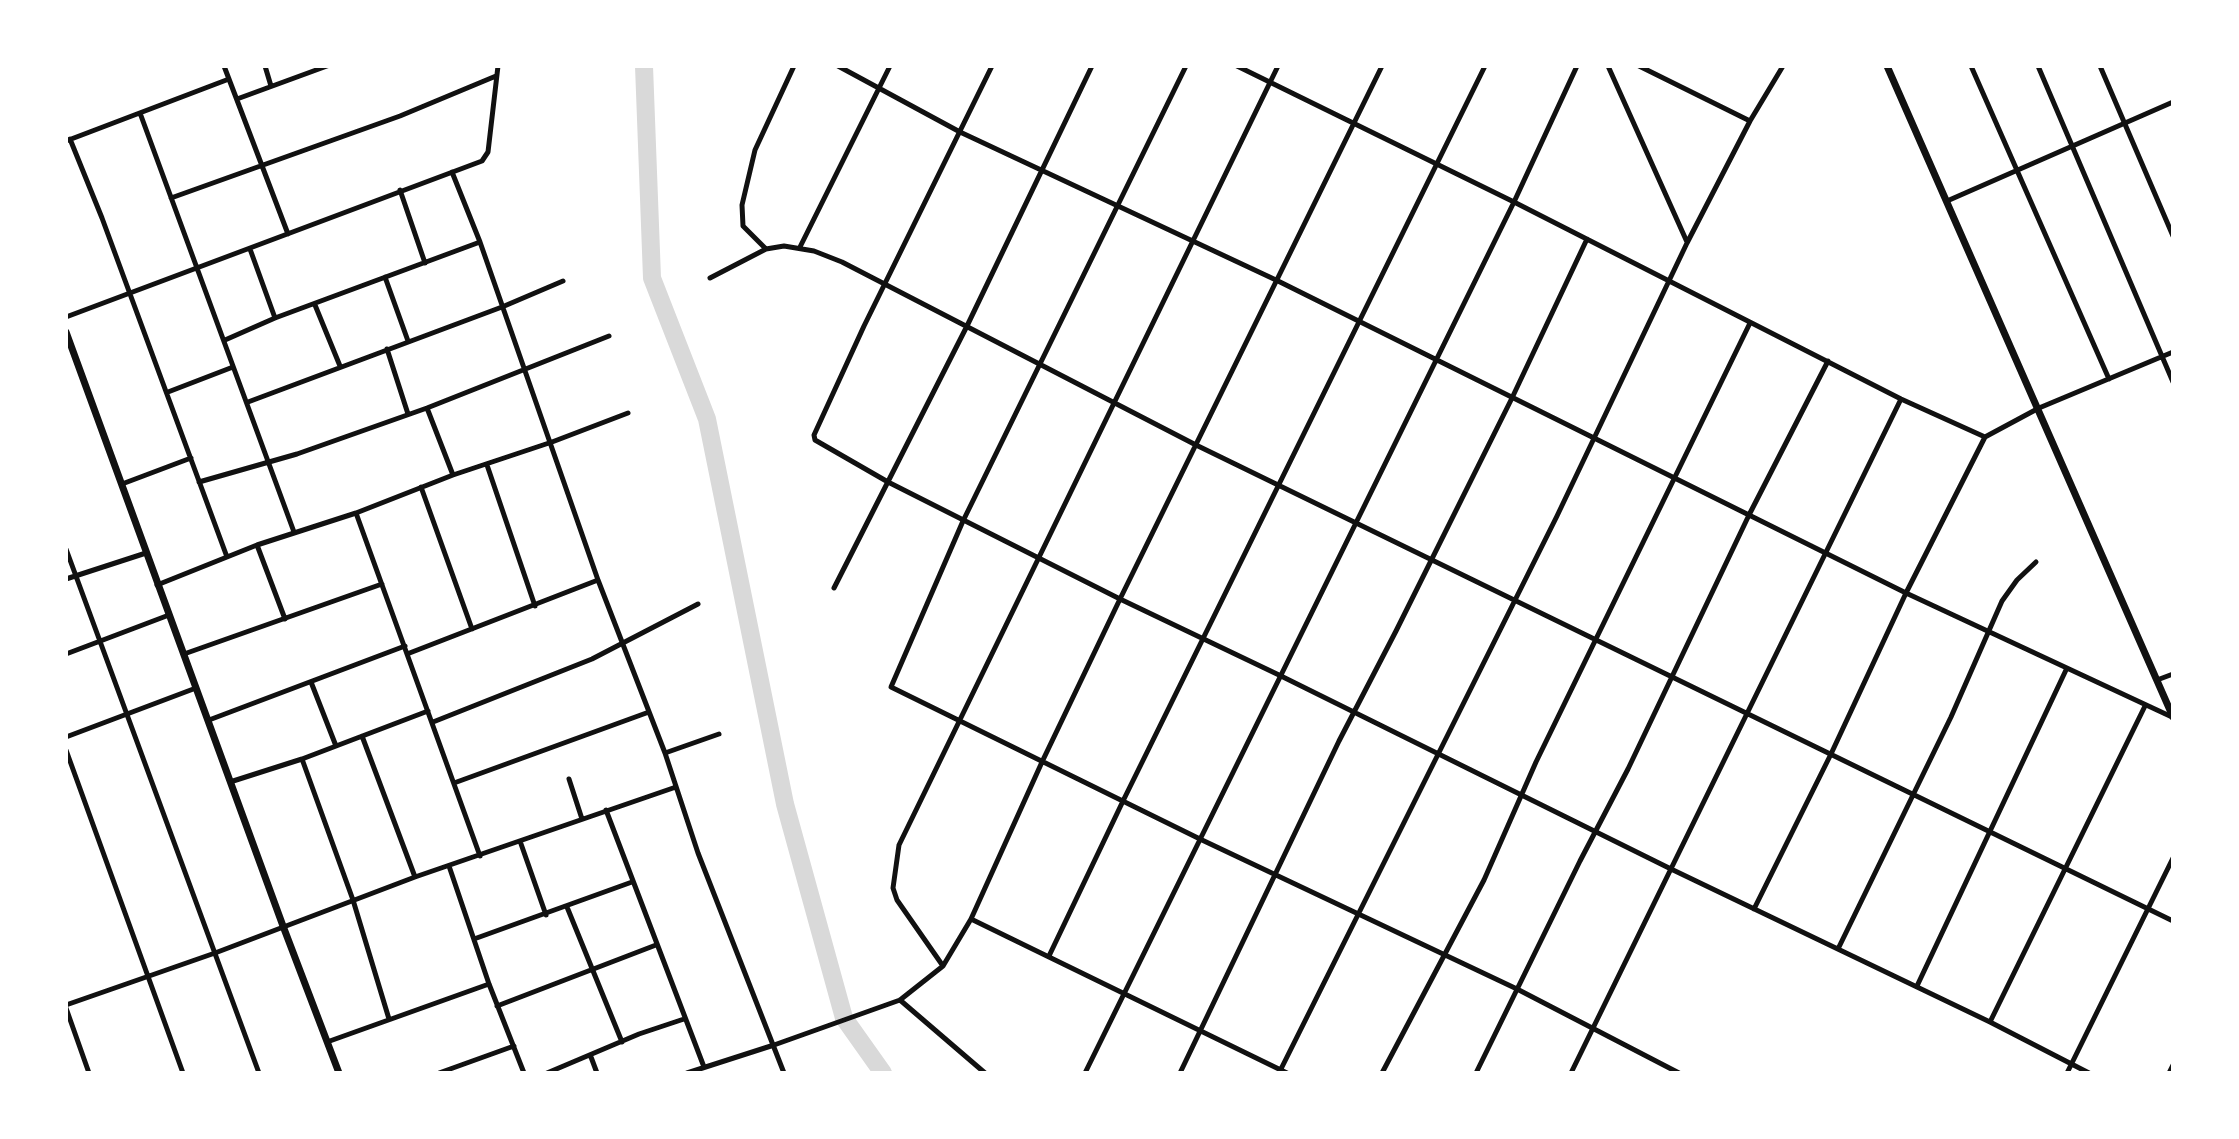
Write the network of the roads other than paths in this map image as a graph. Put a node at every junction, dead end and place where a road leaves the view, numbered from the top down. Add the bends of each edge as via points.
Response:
1 (224, 66) edge
2 (265, 66) edge
3 (327, 66) edge
4 (498, 66) edge
5 (794, 66) edge
6 (838, 66) edge
7 (890, 66) edge
8 (992, 66) edge
9 (1092, 66) edge
10 (1186, 66) edge
11 (1237, 66) edge
12 (1278, 66) edge
13 (1382, 66) edge
14 (1485, 66) edge
15 (1577, 66) edge
16 (1608, 66) edge
17 (1639, 66) edge
18 (1783, 66) edge
19 (1887, 66) edge
20 (1971, 66) edge
21 (2038, 66) edge
22 (2100, 66) edge
23 (497, 75) junction
24 (229, 79) junction
25 (1270, 83) junction
26 (271, 86) junction
27 (878, 89) junction
28 (237, 99) junction
29 (2173, 102) edge
30 (140, 113) junction
31 (1750, 121) junction
32 (2124, 122) junction
33 (1353, 125) junction
34 (960, 132) junction
35 (68, 140) edge
36 (2072, 146) junction
37 (1437, 164) junction
38 (261, 165) junction
39 (1041, 169) junction
40 (2016, 171) junction
41 (452, 172) junction
42 (400, 190) junction
43 (171, 198) junction
44 (1947, 201) junction
45 (1514, 202) junction
46 (1118, 205) junction
47 (288, 234) junction
48 (2173, 236) edge
49 (1587, 239) junction
50 (480, 242) junction
51 (1193, 242) junction
52 (1687, 243) junction
53 (800, 247) junction
54 (250, 249) junction
55 (766, 249) junction
56 (425, 263) junction
57 (195, 268) junction
58 (385, 277) junction
59 (710, 278) dead end
60 (1276, 280) junction
61 (563, 281) dead end
62 (1668, 282) junction
63 (886, 285) junction
64 (129, 293) junction
65 (315, 305) junction
66 (502, 307) junction
67 (66, 317) edge
68 (275, 318) junction
69 (1360, 322) junction
70 (1750, 323) junction
71 (967, 326) junction
72 (66, 332) edge
73 (609, 336) dead end
74 (225, 340) junction
75 (408, 341) junction
76 (387, 349) junction
77 (2173, 352) edge
78 (2162, 357) junction
79 (1436, 360) junction
80 (1828, 361) junction
81 (1041, 364) junction
82 (340, 366) junction
83 (233, 367) junction
84 (524, 369) junction
85 (2109, 379) junction
86 (2173, 382) edge
87 (168, 392) junction
88 (1512, 398) junction
89 (1901, 399) junction
90 (248, 402) junction
91 (1114, 402) junction
92 (427, 408) junction
93 (2039, 408) junction
94 (628, 413) dead end
95 (408, 414) junction
96 (1593, 437) junction
97 (1985, 437) junction
98 (552, 442) junction
99 (1196, 445) junction
100 (191, 458) junction
101 (269, 460) junction
102 (487, 465) junction
103 (453, 475) junction
104 (1676, 478) junction
105 (199, 482) junction
106 (888, 482) junction
107 (122, 484) junction
108 (1279, 486) junction
109 (420, 487) junction
110 (356, 513) junction
111 (1749, 515) junction
112 (963, 521) junction
113 (1354, 522) junction
114 (294, 532) junction
115 (257, 545) junction
116 (66, 549) edge
117 (146, 553) junction
118 (1827, 553) junction
119 (227, 557) junction
120 (1038, 558) junction
121 (1430, 559) junction
122 (2036, 562) dead end
123 (76, 575) junction
124 (66, 579) edge
125 (598, 580) junction
126 (382, 584) junction
127 (157, 585) junction
128 (834, 588) dead end
129 (1906, 593) junction
130 (1120, 599) junction
131 (1514, 600) junction
132 (698, 604) dead end
133 (535, 606) junction
134 (169, 615) junction
135 (285, 619) junction
136 (472, 629) junction
137 (1988, 632) junction
138 (1204, 639) junction
139 (1596, 640) junction
140 (101, 642) junction
141 (624, 643) junction
142 (405, 646) junction
143 (66, 654) edge
144 (184, 654) junction
145 (407, 654) junction
146 (2066, 670) junction
147 (2173, 674) edge
148 (1279, 675) junction
149 (1672, 677) junction
150 (2156, 681) junction
151 (311, 682) junction
152 (196, 688) junction
153 (2145, 706) junction
154 (428, 711) junction
155 (649, 712) junction
156 (1354, 713) junction
157 (129, 714) junction
158 (1748, 714) junction
159 (2173, 718) edge
160 (209, 720) junction
161 (958, 721) junction
162 (433, 722) junction
163 (719, 734) dead end
164 (362, 736) junction
165 (66, 737) edge
166 (336, 746) junction
167 (66, 750) edge
168 (665, 753) junction
169 (1436, 754) junction
170 (1831, 754) junction
171 (302, 759) junction
172 (1042, 762) junction
173 (569, 779) dead end
174 (230, 782) junction
175 (454, 783) junction
176 (676, 787) junction
177 (1523, 794) junction
178 (1913, 794) junction
179 (1123, 801) junction
180 (606, 810) junction
181 (582, 819) junction
182 (1598, 831) junction
183 (1991, 832) junction
184 (1202, 840) junction
185 (520, 841) junction
186 (480, 856) junction
187 (2173, 858) edge
188 (449, 866) junction
189 (2064, 868) junction
190 (1671, 869) junction
191 (1276, 873) junction
192 (415, 877) junction
193 (632, 882) junction
194 (353, 900) junction
195 (567, 907) junction
196 (2148, 908) junction
197 (1754, 909) junction
198 (1357, 914) junction
199 (546, 915) junction
200 (971, 919) junction
201 (2173, 921) edge
202 (283, 926) junction
203 (474, 939) junction
204 (656, 945) junction
205 (1838, 949) junction
206 (215, 953) junction
207 (1049, 956) junction
208 (1445, 956) junction
209 (943, 966) junction
210 (591, 969) junction
211 (149, 977) junction
212 (489, 984) junction
213 (1917, 986) junction
214 (1517, 989) junction
215 (1123, 993) junction
216 (900, 1000) junction
217 (497, 1006) junction
218 (66, 1007) edge
219 (389, 1019) junction
220 (684, 1019) junction
221 (1990, 1022) junction
222 (1593, 1028) junction
223 (1200, 1030) junction
224 (327, 1042) junction
225 (622, 1042) junction
226 (774, 1045) junction
227 (514, 1046) junction
228 (591, 1057) junction
229 (2072, 1064) junction
230 (2173, 1065) edge
231 (704, 1067) junction
232 (1282, 1072) edge
233 (89, 1073) edge
234 (183, 1073) edge
235 (259, 1073) edge
236 (339, 1073) edge
237 (439, 1073) edge
238 (524, 1073) edge
239 (547, 1073) edge
240 (597, 1073) edge
241 (687, 1073) edge
242 (784, 1073) edge
243 (985, 1073) edge
244 (1085, 1073) edge
245 (1180, 1073) edge
246 (1382, 1073) edge
247 (1476, 1073) edge
248 (1571, 1073) edge
249 (1678, 1073) edge
250 (2067, 1073) edge
251 (2089, 1073) edge
252 (2169, 1073) edge

1 - 24 street
2 - 26 street
3 - 26 street
4 - 23 street
5 - 55 street via 755,150 742,205 743,226
6 - 27 street
7 - 27 street
8 - 34 street
9 - 39 street
10 - 46 street
11 - 25 street
12 - 25 street
13 - 33 street
14 - 37 street
15 - 45 street
16 - 52 street
17 - 31 street
18 - 31 street
19 - 44 street
20 - 40 street
21 - 36 street
22 - 32 street
23 - 38 street
23 - 41 street via 486,157
24 - 28 street
24 - 30 street
25 - 33 street
25 - 51 street
26 - 28 street
27 - 34 street
27 - 53 street
28 - 38 street
29 - 32 street
30 - 35 street
30 - 43 street
31 - 52 street
32 - 36 street
32 - 48 street
33 - 37 street
33 - 60 street
34 - 39 street
34 - 63 street
35 - 64 street
36 - 40 street
36 - 78 street
37 - 45 street
37 - 69 street
38 - 43 street
38 - 47 street
39 - 46 street
39 - 71 street
40 - 44 street
40 - 85 street
41 - 42 street
41 - 50 street
42 - 47 street
42 - 56 street
43 - 57 street
44 - 93 street
45 - 49 street
45 - 79 street
46 - 51 street
46 - 81 street
47 - 54 street
49 - 62 street
49 - 88 street
50 - 56 street
50 - 66 street
51 - 60 street
51 - 91 street
52 - 62 street
53 - 55 street
53 - 63 street
54 - 57 street
54 - 68 street
55 - 59 street
56 - 58 street
57 - 64 street
57 - 74 street
58 - 65 street
58 - 75 street
60 - 69 street
60 - 99 street
61 - 66 street
62 - 70 street
62 - 96 street
63 - 71 street
63 - 106 street via 814,435
64 - 67 street
64 - 87 street
65 - 68 street
65 - 82 street
66 - 75 street
66 - 84 street
68 - 74 street
69 - 79 street
69 - 108 street
70 - 80 street
70 - 104 street
71 - 81 street
71 - 106 street
72 - 107 street
73 - 84 street
74 - 83 street
75 - 76 street
76 - 82 street
76 - 95 street
77 - 78 street
78 - 85 street
78 - 86 street
79 - 88 street
79 - 113 street
80 - 89 street
80 - 111 street
81 - 91 street
81 - 112 street
82 - 90 street
83 - 87 street
83 - 90 street
84 - 92 street
84 - 98 street
85 - 93 street
87 - 100 street
88 - 96 street
88 - 121 street
89 - 97 street
89 - 118 street
90 - 101 street
91 - 99 street
91 - 120 street
92 - 95 street
92 - 103 street
93 - 97 street
93 - 150 street
94 - 98 street
95 - 101 street
96 - 104 street
96 - 131 street
97 - 129 street
98 - 102 street
98 - 125 street
99 - 108 street
99 - 130 street
100 - 105 street
100 - 107 street
101 - 105 street
101 - 114 street
102 - 103 street
102 - 133 street
103 - 109 street
104 - 111 street
104 - 139 street
105 - 119 street
106 - 112 street
106 - 128 street
107 - 117 street
108 - 113 street
108 - 138 street
109 - 110 street
109 - 136 street
110 - 114 street
110 - 126 street
111 - 118 street
111 - 149 street
112 - 120 street
112 - 161 street via 891,687
113 - 121 street
113 - 148 street
114 - 115 street
115 - 119 street
115 - 135 street
116 - 123 street
117 - 123 street
117 - 127 street
118 - 129 street
118 - 158 street
119 - 127 street
120 - 130 street
120 - 161 street
121 - 131 street
121 - 156 street
122 - 137 street via 2009,591
123 - 124 street
123 - 140 street
125 - 133 street
125 - 141 street
126 - 135 street
126 - 142 street
127 - 134 street
129 - 137 street
129 - 170 street
130 - 138 street
130 - 172 street
131 - 139 street
131 - 169 street
132 - 141 street
133 - 136 street
134 - 140 street
134 - 144 street
135 - 144 street
136 - 145 street
137 - 146 street
137 - 178 street
138 - 148 street
138 - 179 street
139 - 149 street
139 - 177 street
140 - 143 street
140 - 157 street
141 - 155 street
141 - 162 street
142 - 145 street
142 - 151 street
144 - 152 street
145 - 154 street
146 - 153 street
146 - 183 street
147 - 150 street
148 - 156 street
148 - 184 street
149 - 158 street
149 - 182 street
150 - 159 street
151 - 160 street
151 - 166 street
152 - 157 street
152 - 160 street
153 - 159 street
153 - 189 street
154 - 162 street
154 - 164 street
155 - 168 street
155 - 175 street
156 - 169 street
156 - 191 street
157 - 165 street
157 - 206 street
158 - 170 street
158 - 190 street
160 - 174 street
161 - 172 street
161 - 209 street via 899,845 893,888
162 - 175 street
163 - 168 street
164 - 166 street
164 - 192 street
166 - 171 street
167 - 211 street
168 - 176 street
169 - 177 street
169 - 198 street
170 - 178 street
170 - 197 street
171 - 174 street
171 - 194 street
172 - 179 street
172 - 200 street
173 - 181 street
174 - 202 street
175 - 186 street
176 - 180 street
176 - 226 street
177 - 182 street
177 - 208 street
178 - 183 street
178 - 205 street
179 - 184 street
179 - 207 street
180 - 181 street
180 - 193 street
181 - 185 street
182 - 190 street
182 - 214 street
183 - 189 street
183 - 213 street
184 - 191 street
184 - 215 street
185 - 186 street
185 - 199 street
186 - 188 street
187 - 196 street
188 - 192 street
188 - 203 street
189 - 196 street
189 - 221 street
190 - 197 street
190 - 222 street
191 - 198 street
191 - 223 street
192 - 194 street
193 - 195 street
193 - 204 street
194 - 202 street
194 - 219 street
195 - 199 street
195 - 210 street
196 - 201 street
196 - 229 street
197 - 205 street
198 - 208 street
198 - 232 street
199 - 203 street
200 - 207 street
200 - 209 street
202 - 206 street
202 - 224 street
203 - 212 street
204 - 210 street
204 - 220 street
205 - 213 street
206 - 211 street
206 - 235 street
207 - 215 street
208 - 214 street
208 - 246 street
209 - 216 street
210 - 217 street
210 - 225 street
211 - 218 street
211 - 234 street
212 - 217 street
212 - 219 street
213 - 221 street
214 - 222 street
214 - 247 street
215 - 223 street
215 - 244 street
216 - 226 street
216 - 243 street
217 - 227 street
218 - 233 street
219 - 224 street
220 - 225 street
220 - 231 street
221 - 229 street
222 - 248 street
222 - 249 street
223 - 232 street
223 - 245 street
224 - 236 street
225 - 228 street
226 - 231 street
226 - 242 street
227 - 237 street
227 - 238 street
228 - 239 street
228 - 240 street
229 - 250 street
229 - 251 street
230 - 252 street
231 - 241 street

